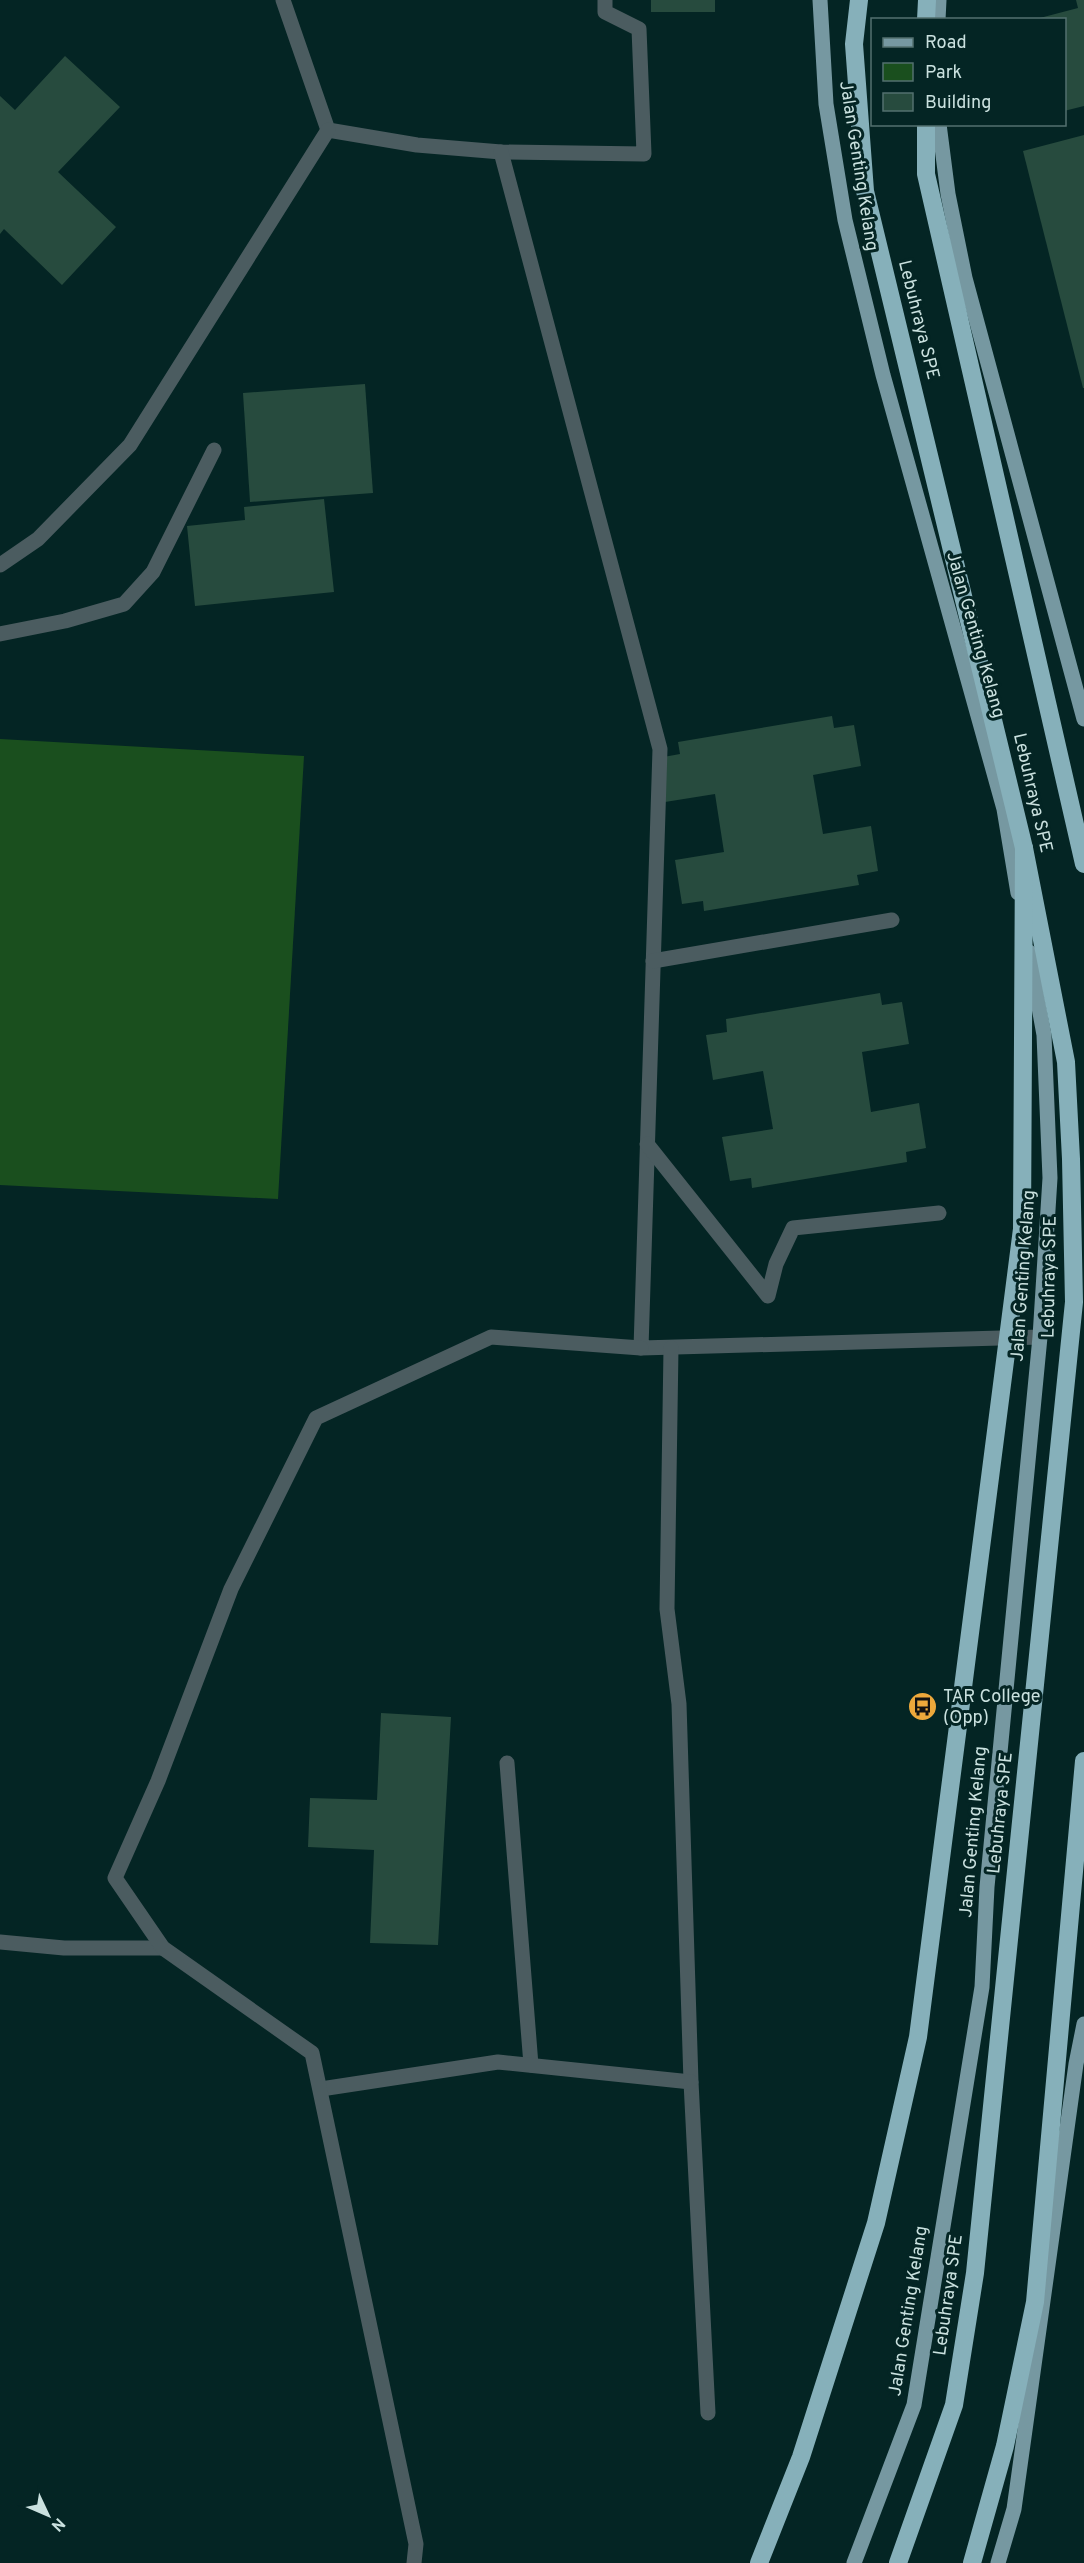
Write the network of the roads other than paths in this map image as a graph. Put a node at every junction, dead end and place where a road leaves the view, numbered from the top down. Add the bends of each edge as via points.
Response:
1 (283, 0) edge
2 (605, 0) edge
3 (820, 0) edge
4 (860, 0) edge
5 (927, 0) edge
6 (939, 0) edge
7 (926, 18) edge
8 (938, 18) edge
9 (926, 126) edge
10 (939, 126) edge
11 (328, 130) junction
12 (501, 152) junction
13 (214, 450) dead end
14 (0, 565) edge
15 (0, 634) edge
16 (1084, 719) edge
17 (1024, 848) junction
18 (1084, 864) edge
19 (892, 920) dead end
20 (653, 961) junction
21 (647, 1144) junction
22 (939, 1214) dead end
23 (1040, 1337) junction
24 (641, 1348) junction
25 (671, 1348) junction
26 (1084, 1761) edge
27 (507, 1763) dead end
28 (0, 1942) edge
29 (163, 1948) junction
30 (1084, 2024) edge
31 (531, 2065) junction
32 (691, 2082) junction
33 (321, 2089) junction
34 (708, 2413) dead end
35 (414, 2563) edge
36 (759, 2563) edge
37 (854, 2563) edge
38 (898, 2563) edge
39 (972, 2563) edge
40 (998, 2563) edge

1 - 11 lane
2 - 12 lane via 605,12 639,29 644,154
3 - 23 main road, Jalan Genting Kelang via 826,104 845,220 883,375 1004,809 1044,1035 1050,1178
4 - 17 highway, Lebuhraya SPE via 854,44 865,191
5 - 7 highway
6 - 8 main road
9 - 18 highway, Lebuhraya SPE via 926,174
10 - 16 main road via 965,278
11 - 12 lane via 417,145
11 - 14 lane via 130,445 38,539
12 - 20 lane via 660,750
13 - 15 lane via 153,572 124,604
17 - 36 highway, bridge via 1022,1229 918,2037 876,2223 801,2457
17 - 38 highway, Lebuhraya SPE, bridge via 1066,1062 1074,1302 975,2273 954,2405
19 - 20 lane
20 - 21 lane
21 - 22 lane via 768,1296 776,1264 793,1228
21 - 24 lane
23 - 25 lane
23 - 37 main road, Jalan Genting Kelang via 987,1887 982,1987 914,2405
24 - 25 lane
24 - 29 lane via 491,1337 316,1418 231,1589 158,1781 115,1878
25 - 32 lane via 667,1609 679,1704
26 - 39 highway via 1035,2302 1005,2446
27 - 31 lane
28 - 29 lane via 64,1948
29 - 33 lane via 312,2053
30 - 40 main road via 1014,2509
31 - 32 lane
31 - 33 lane via 498,2062
32 - 34 lane
33 - 35 lane via 416,2544

